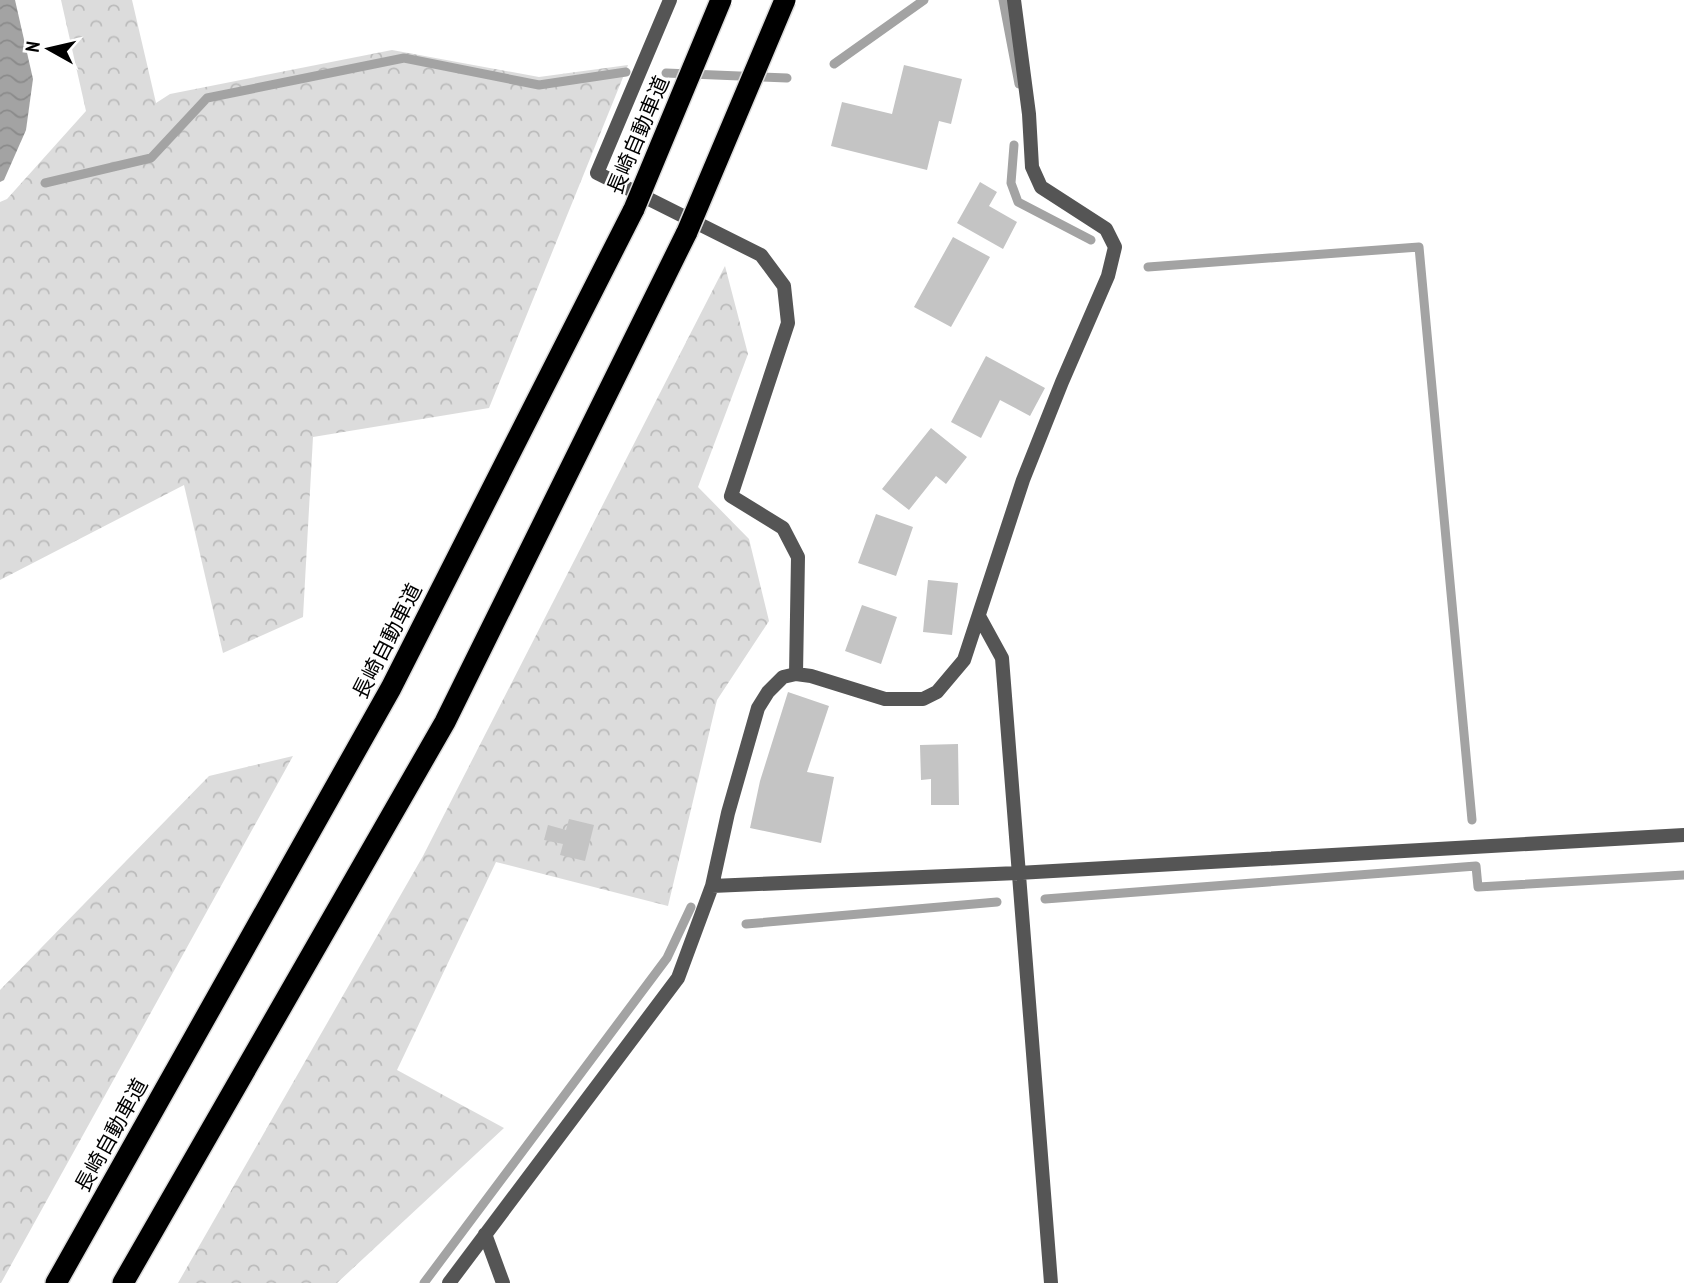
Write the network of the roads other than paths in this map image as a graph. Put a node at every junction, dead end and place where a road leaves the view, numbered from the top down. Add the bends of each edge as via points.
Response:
1 (670, 0) edge
2 (721, 0) edge
3 (785, 0) edge
4 (1014, 0) edge
5 (979, 616) junction
6 (796, 674) junction
7 (1684, 835) edge
8 (1018, 873) junction
9 (712, 887) junction
10 (485, 1234) junction
11 (56, 1283) edge
12 (123, 1283) edge
13 (449, 1283) edge
14 (503, 1283) edge
15 (1051, 1283) edge

1 - 6 street via 597,173 761,255 784,286 788,323 732,496 783,528 798,557
2 - 11 highway, 長崎自動車道, bridge via 634,209 391,688
3 - 12 highway, bridge via 687,232 445,722
4 - 5 street via 1032,167 1041,187 1106,229 1115,247 1108,276 1023,480
5 - 6 street via 964,660 937,692 923,699 885,699
5 - 8 street via 1002,658
6 - 9 street via 783,677 758,708
7 - 8 street
8 - 9 street
8 - 15 street
9 - 10 street via 678,978
10 - 13 street
10 - 14 street

